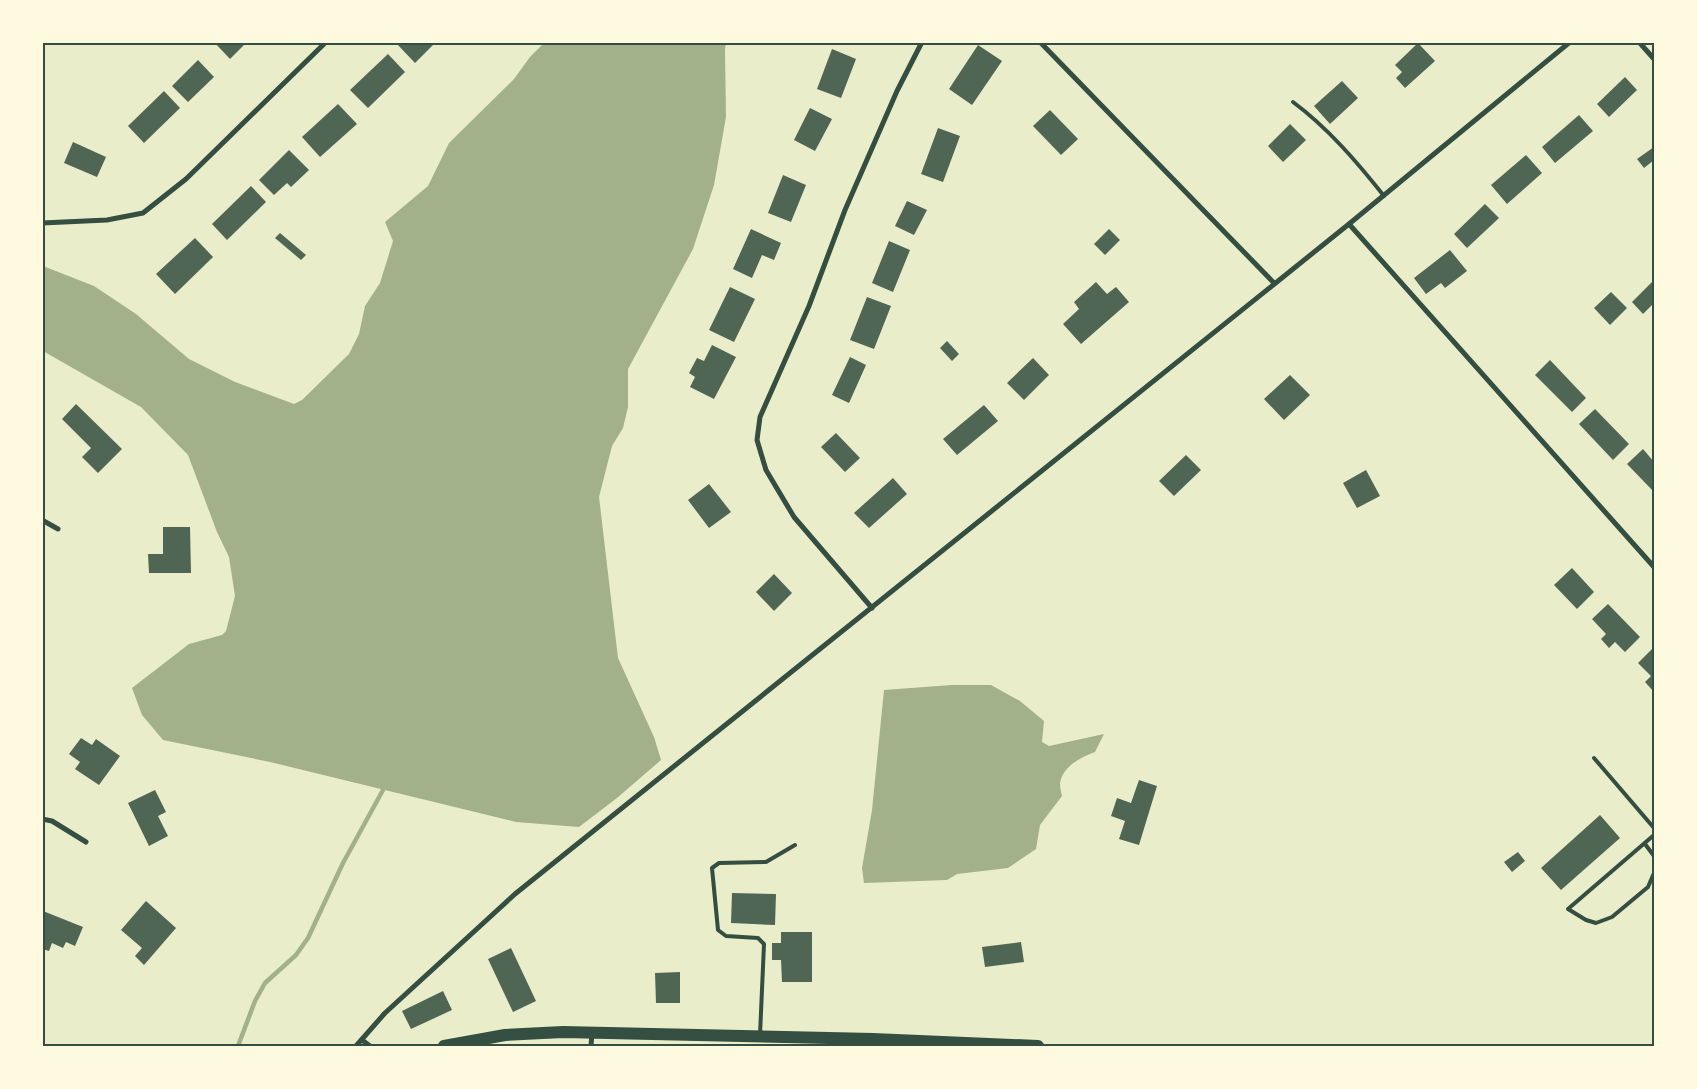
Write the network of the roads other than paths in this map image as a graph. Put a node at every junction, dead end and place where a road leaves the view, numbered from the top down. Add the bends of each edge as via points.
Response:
1 (326, 42) edge
2 (922, 42) edge
3 (1040, 42) edge
4 (1570, 42) edge
5 (1639, 42) edge
6 (1654, 59) edge
7 (1293, 102) dead end
8 (1384, 196) junction
9 (42, 223) edge
10 (1349, 224) junction
11 (1274, 283) junction
12 (42, 520) edge
13 (58, 529) dead end
14 (1654, 567) edge
15 (872, 608) junction
16 (1594, 758) dead end
17 (42, 819) edge
18 (1654, 828) edge
19 (1654, 835) edge
20 (86, 842) dead end
21 (1645, 844) junction
22 (795, 846) dead end
23 (1654, 856) edge
24 (1654, 873) edge
25 (592, 1033) junction
26 (760, 1037) junction
27 (362, 1040) junction
28 (873, 1043) edge
29 (356, 1046) edge
30 (370, 1046) edge
31 (444, 1046) edge
32 (591, 1046) edge
33 (1038, 1046) edge

1 - 9 street via 186,179 144,213 107,220
2 - 15 street via 845,210 809,306 760,417 757,440 766,470 794,517
3 - 11 street
4 - 8 street
5 - 6 street
7 - 8 lane via 1312,116 1358,163
8 - 10 street
10 - 11 street
10 - 14 street
11 - 15 street
12 - 13 street
15 - 27 street via 515,894 385,1013
16 - 18 lane
17 - 20 street via 52,820
19 - 21 lane
21 - 23 lane
21 - 24 lane via 1568,909 1596,923 1612,917 1648,887
22 - 26 lane via 766,862 719,863 712,868 718,930 726,936 758,938 764,944
25 - 26 main road
25 - 31 main road via 505,1035
25 - 32 street
26 - 28 main road
27 - 29 street
27 - 30 street
28 - 33 main road

